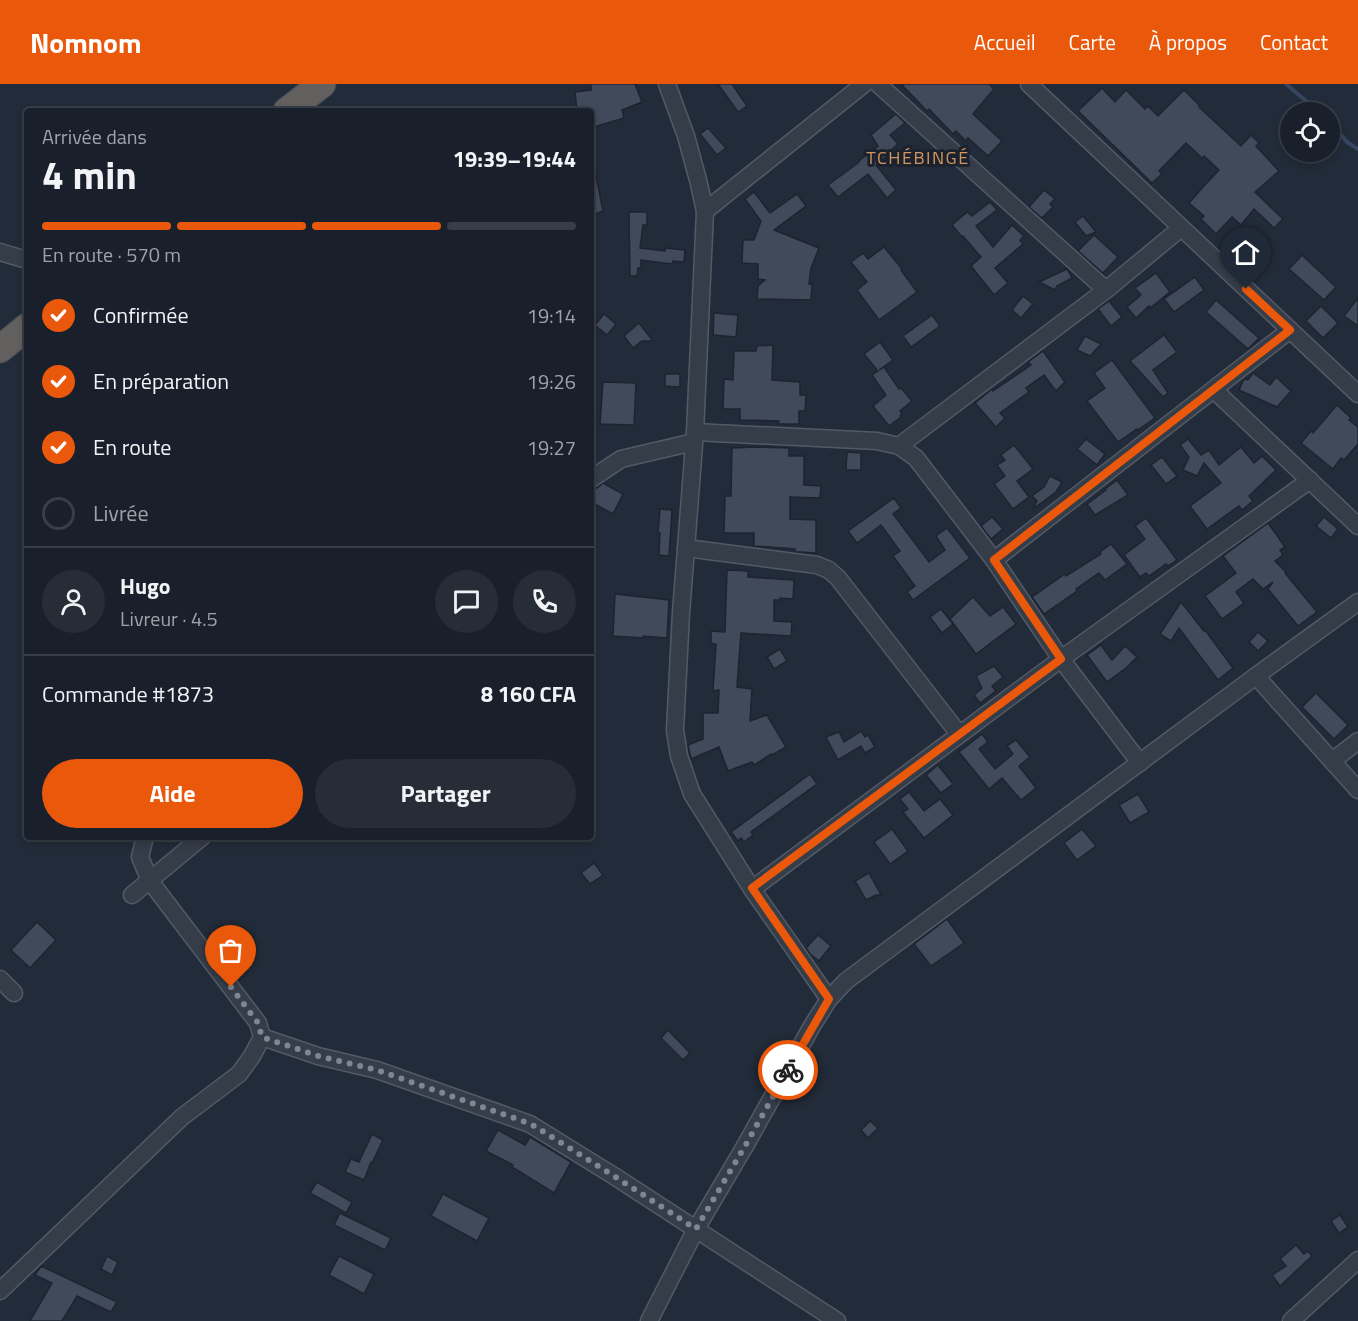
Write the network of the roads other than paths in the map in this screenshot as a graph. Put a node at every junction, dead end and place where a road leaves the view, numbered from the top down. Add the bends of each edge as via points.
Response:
1 (322, 84) edge
2 (667, 84) edge
3 (864, 84) edge
4 (878, 84) edge
5 (1029, 84) edge
6 (291, 108) edge
7 (705, 211) junction
8 (1181, 228) junction
9 (0, 252) edge
10 (24, 259) edge
11 (1106, 290) junction
12 (24, 329) edge
13 (1290, 330) junction
14 (0, 349) edge
15 (1214, 390) junction
16 (1358, 394) edge
17 (694, 437) junction
18 (900, 446) junction
19 (594, 477) edge
20 (1310, 480) junction
21 (1358, 526) edge
22 (686, 548) junction
23 (994, 560) junction
24 (1358, 602) edge
25 (1061, 659) junction
26 (1256, 676) junction
27 (959, 734) junction
28 (1358, 741) edge
29 (1332, 761) junction
30 (1140, 763) junction
31 (1358, 790) edge
32 (144, 840) edge
33 (198, 840) edge
34 (150, 881) junction
35 (752, 888) junction
36 (132, 895) dead end
37 (0, 979) edge
38 (14, 993) dead end
39 (829, 999) junction
40 (262, 1037) junction
41 (696, 1229) junction
42 (1358, 1260) edge
43 (0, 1291) edge
44 (649, 1321) edge
45 (837, 1321) edge
46 (1291, 1321) edge

1 - 6 highway
2 - 7 street via 686,136
3 - 7 street
4 - 11 street
5 - 8 street
7 - 17 street
8 - 11 street
8 - 13 street
9 - 10 street
11 - 18 street
12 - 14 highway
13 - 15 street
13 - 16 street
15 - 20 street
15 - 23 street
17 - 18 street via 877,441
17 - 19 street via 621,459
17 - 22 street
18 - 23 street via 916,458
20 - 21 street
20 - 25 street
22 - 27 street via 817,565 829,570
22 - 35 street via 675,730 679,756 692,794
23 - 25 street
24 - 26 street
25 - 27 street
25 - 30 street
26 - 29 street
26 - 30 street
27 - 35 street
28 - 29 street
29 - 31 street
30 - 39 street via 846,981
32 - 34 street via 140,857
33 - 34 street
34 - 36 street
34 - 40 street via 258,1023
35 - 39 street
37 - 38 street
39 - 41 street
40 - 41 street via 377,1070 531,1124
40 - 43 street via 239,1074 182,1117
41 - 44 street
41 - 45 street
42 - 46 street

